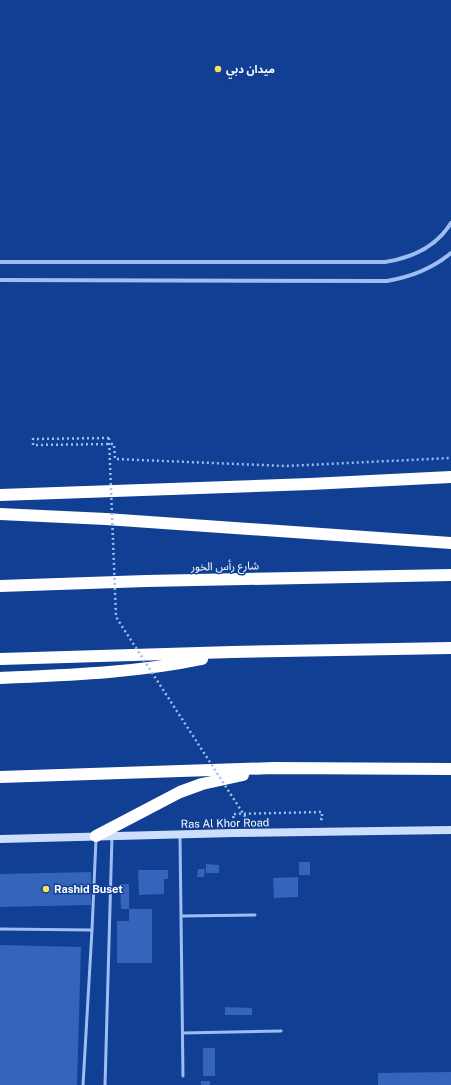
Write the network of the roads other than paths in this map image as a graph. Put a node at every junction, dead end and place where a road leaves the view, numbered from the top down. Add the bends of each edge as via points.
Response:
1 (451, 223) edge
2 (451, 253) edge
3 (0, 262) edge
4 (0, 280) edge
5 (451, 477) edge
6 (0, 495) edge
7 (0, 514) edge
8 (451, 544) edge
9 (451, 575) edge
10 (0, 586) edge
11 (451, 648) edge
12 (232, 652) junction
13 (0, 659) edge
14 (0, 678) edge
15 (274, 768) junction
16 (451, 769) edge
17 (0, 777) edge
18 (451, 830) edge
19 (180, 835) junction
20 (96, 836) junction
21 (112, 836) junction
22 (0, 839) edge
23 (255, 915) dead end
24 (182, 916) junction
25 (0, 929) edge
26 (92, 930) junction
27 (281, 1031) dead end
28 (183, 1033) junction
29 (183, 1076) dead end
30 (83, 1085) edge
31 (105, 1085) edge

1 - 3 street via 441,236 421,251 385,262
2 - 4 street via 430,268 387,281
5 - 6 highway
7 - 8 highway via 106,519
9 - 10 highway, شارع رأس الخور
11 - 12 highway
12 - 13 highway
12 - 14 highway via 123,671
15 - 16 highway
15 - 17 highway
15 - 20 highway via 202,784 180,792
18 - 19 street, Ras Al Khor Road
19 - 21 street, Ras Al Khor Road
19 - 24 lane
20 - 21 street, Ras Al Khor Road
20 - 22 street, Ras Al Khor Road
20 - 26 lane
21 - 31 lane
23 - 24 lane
24 - 28 lane
25 - 26 lane
26 - 30 lane
27 - 28 lane
28 - 29 lane

